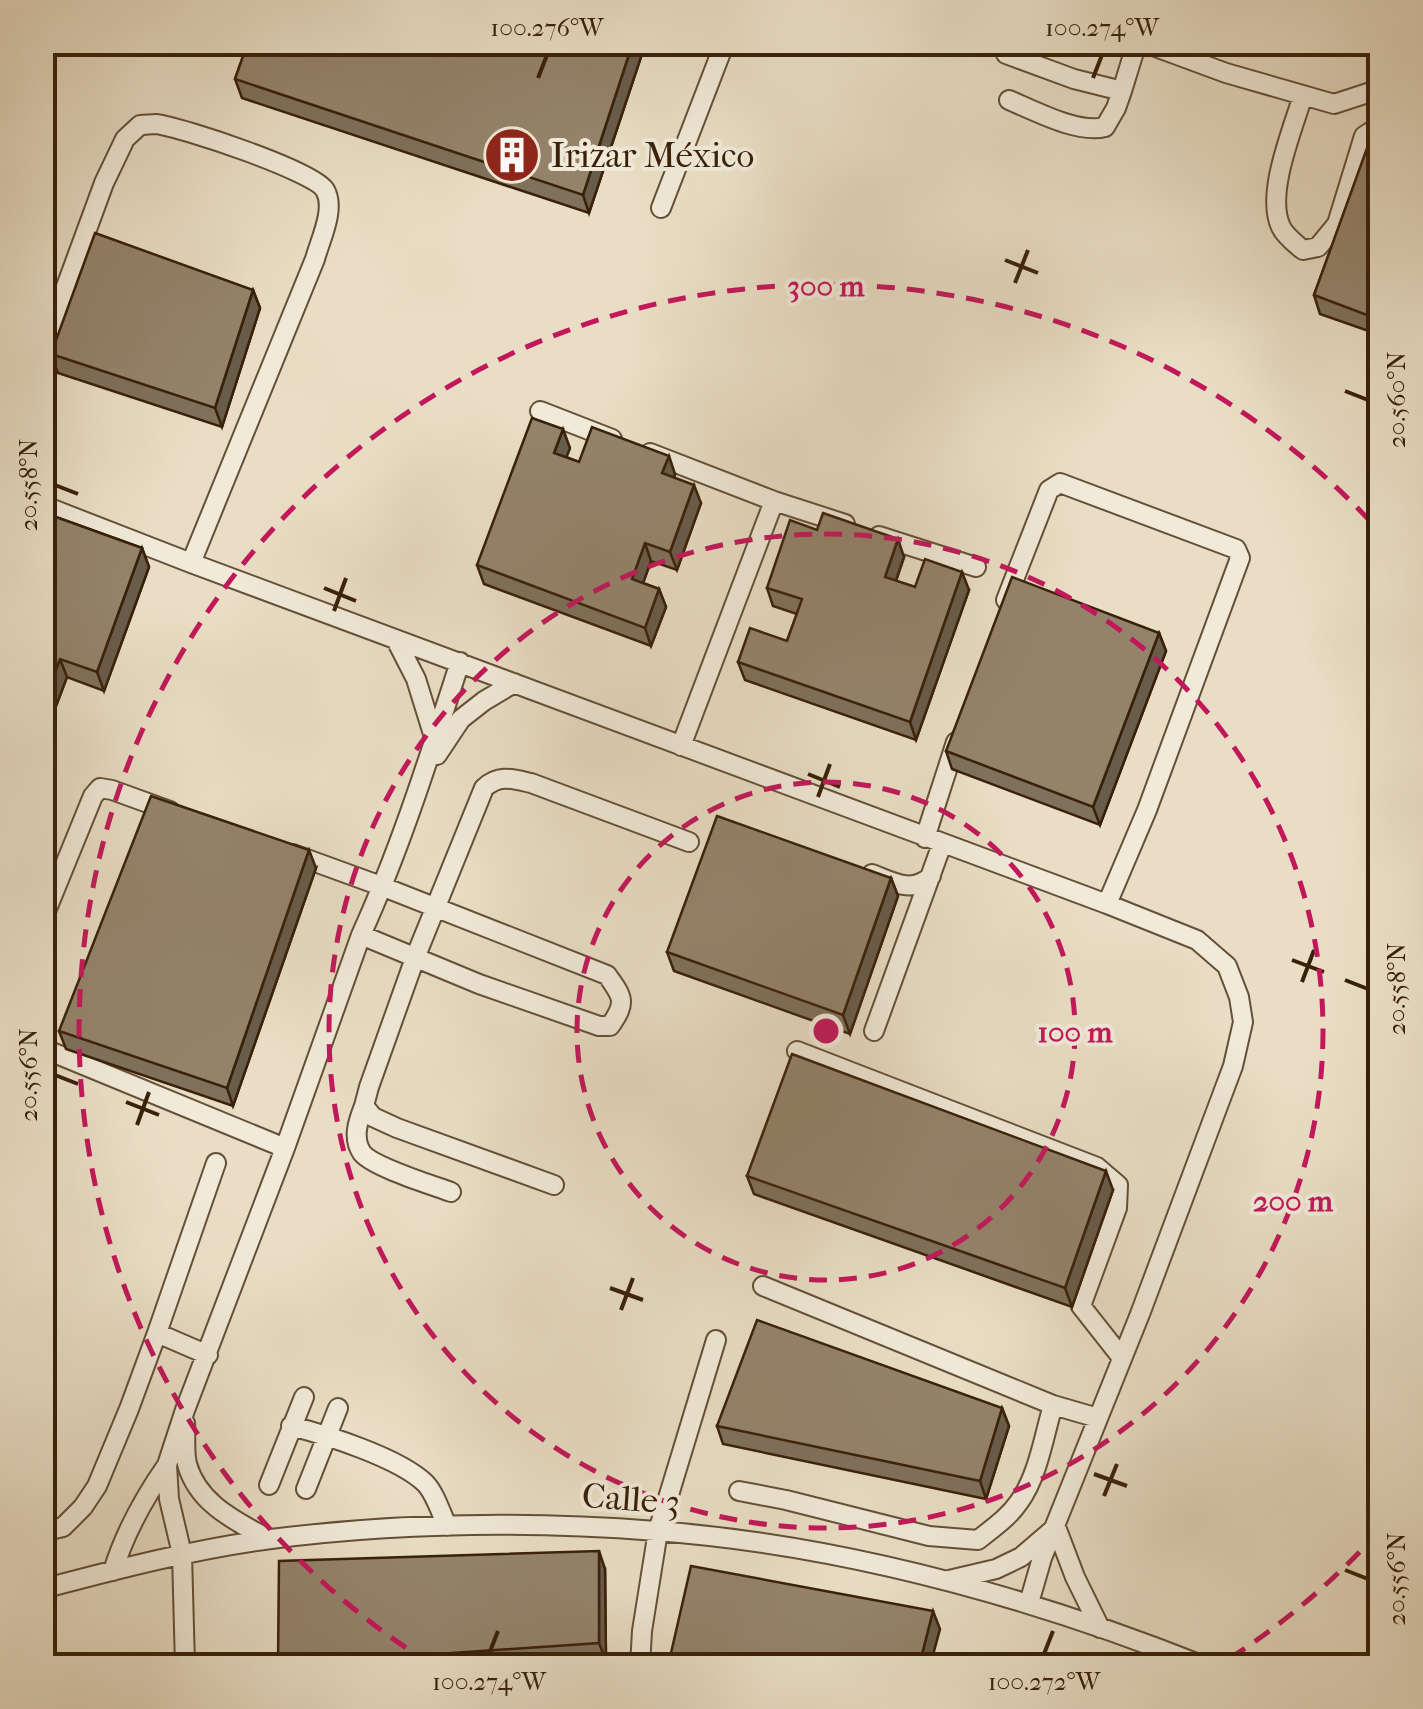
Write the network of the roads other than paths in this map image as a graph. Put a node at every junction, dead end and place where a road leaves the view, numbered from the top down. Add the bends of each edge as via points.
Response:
1 (725, 42) edge
2 (1140, 42) edge
3 (1006, 54) dead end
4 (1380, 89) edge
5 (1122, 91) junction
6 (1303, 95) junction
7 (1009, 100) dead end
8 (1380, 126) edge
9 (661, 208) dead end
10 (42, 352) edge
11 (540, 412) dead end
12 (774, 501) junction
13 (42, 505) edge
14 (190, 563) junction
15 (976, 567) dead end
16 (998, 621) edge
17 (396, 640) junction
18 (460, 662) junction
19 (514, 683) junction
20 (962, 724) edge
21 (435, 739) junction
22 (681, 746) junction
23 (423, 776) junction
24 (184, 816) edge
25 (934, 841) junction
26 (688, 842) dead end
27 (274, 848) edge
28 (849, 866) edge
29 (930, 876) junction
30 (381, 886) junction
31 (1107, 904) junction
32 (437, 908) junction
33 (42, 921) edge
34 (361, 935) junction
35 (415, 958) junction
36 (874, 1030) dead end
37 (42, 1048) edge
38 (797, 1051) edge
39 (364, 1106) junction
40 (285, 1148) junction
41 (216, 1163) dead end
42 (554, 1185) dead end
43 (451, 1192) dead end
44 (763, 1286) dead end
45 (157, 1333) junction
46 (716, 1340) dead end
47 (208, 1355) junction
48 (1122, 1358) junction
49 (304, 1396) dead end
50 (1053, 1405) junction
51 (338, 1408) dead end
52 (185, 1410) junction
53 (1098, 1418) junction
54 (292, 1426) junction
55 (326, 1437) junction
56 (167, 1465) junction
57 (269, 1485) dead end
58 (306, 1489) dead end
59 (739, 1491) dead end
60 (447, 1526) junction
61 (1056, 1527) junction
62 (658, 1531) junction
63 (42, 1532) edge
64 (268, 1539) junction
65 (182, 1554) junction
66 (112, 1570) junction
67 (944, 1581) junction
68 (42, 1589) edge
69 (1029, 1604) junction
70 (1100, 1628) junction
71 (1198, 1665) edge
72 (185, 1666) edge
73 (640, 1666) edge

1 - 9 street
2 - 5 street
2 - 6 street
3 - 5 street
4 - 6 street via 1334,104
5 - 7 street via 1105,127 1093,130
6 - 8 street via 1276,206 1282,230 1303,250 1318,246 1337,224 1364,136
10 - 14 street via 104,183 125,139 140,125 242,149 325,190 328,210 315,259
11 - 12 street
12 - 15 street
12 - 22 street
13 - 14 street
14 - 17 street
16 - 31 street via 1048,490 1060,484 1236,549 1240,558
17 - 18 street
17 - 21 street
18 - 19 street
18 - 21 street
19 - 22 street
19 - 23 street via 461,719
20 - 25 street
21 - 23 street
22 - 25 street
23 - 30 street
24 - 33 street via 100,788
25 - 29 street
25 - 31 street
26 - 32 street via 531,783 493,780 484,788
27 - 30 street
28 - 29 street via 904,886
29 - 36 street
30 - 32 street
30 - 34 street
31 - 48 street via 1197,940 1227,966 1243,1022 1233,1066
32 - 35 street
32 - 35 street via 608,975 621,994 618,1016 610,1026 599,1026
34 - 35 street
34 - 40 street
35 - 39 street
37 - 40 street
38 - 48 street via 1097,1166 1118,1185 1118,1208 1082,1306
39 - 42 street via 396,1128
39 - 43 street via 356,1134 362,1152 374,1163
40 - 47 street
41 - 45 street
44 - 50 street
45 - 47 street
45 - 63 street via 96,1486 63,1526
46 - 62 street
47 - 52 street
48 - 53 street
49 - 54 street
50 - 53 street
50 - 59 street via 1021,1500 978,1540 928,1536
51 - 55 street
52 - 56 street
52 - 64 street via 187,1464 197,1484 214,1508
53 - 61 street
54 - 55 street
54 - 57 street
55 - 58 street
55 - 60 street via 396,1463 427,1485
56 - 65 street
56 - 66 street via 122,1540
60 - 62 street, Calle 3
60 - 64 street, Calle 3
61 - 67 street via 1021,1558
61 - 69 street
61 - 70 street
62 - 67 street, Calle 3 via 786,1547
62 - 73 street
64 - 65 street, Calle 3
65 - 66 street, Calle 3
65 - 72 street
66 - 68 street, Calle 3
67 - 69 street, Calle 3
69 - 70 street, Calle 3
70 - 71 street, Calle 3

